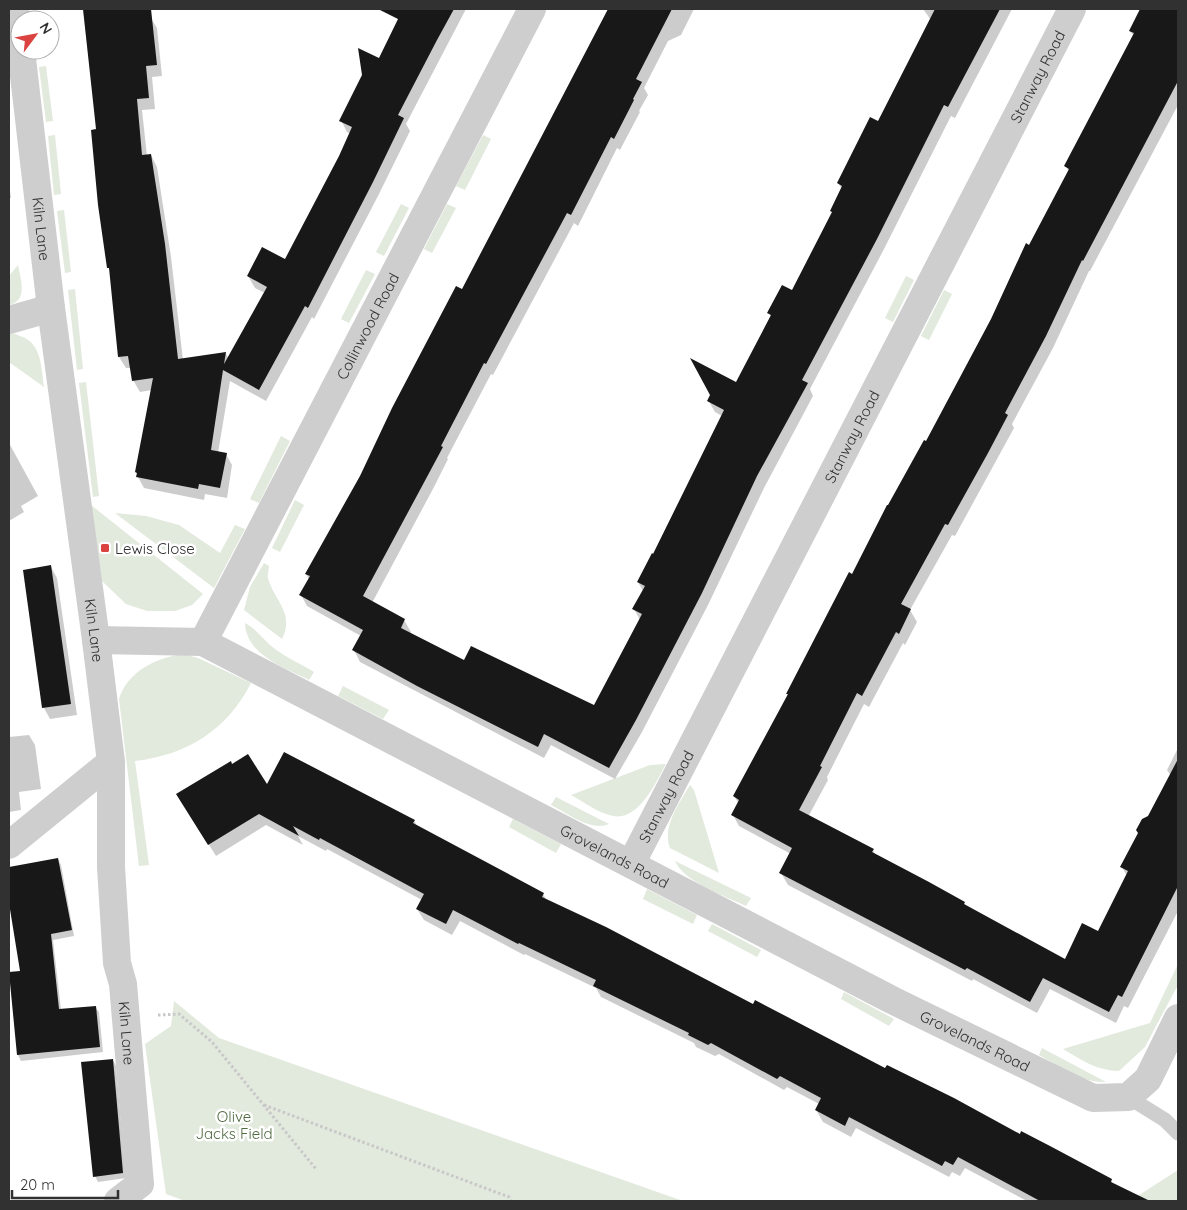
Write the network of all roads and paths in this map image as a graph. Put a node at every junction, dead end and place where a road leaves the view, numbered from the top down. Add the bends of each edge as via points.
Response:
1 (532, 9) edge
2 (1072, 9) edge
3 (21, 60) edge
4 (51, 308) junction
5 (9, 320) edge
6 (96, 640) junction
7 (203, 642) junction
8 (111, 762) junction
9 (9, 844) edge
10 (631, 864) junction
11 (125, 1015) junction
12 (1178, 1018) edge
13 (1128, 1097) junction
14 (264, 1105) junction
15 (1178, 1133) edge
16 (316, 1169) dead end
17 (118, 1201) edge
18 (511, 1201) edge

1 - 7 street, Collinwood Road
2 - 10 street, Stanway Road
3 - 4 street, Kiln Lane
4 - 5 street
4 - 6 street, Kiln Lane
6 - 7 street, Grovelands Road
6 - 8 street, Kiln Lane
7 - 10 street, Grovelands Road
8 - 9 street
8 - 11 street, Kiln Lane via 111,867 117,963 123,984
10 - 13 street, Grovelands Road via 892,1000 1093,1098
11 - 14 path via 179,1014 212,1042
11 - 17 street, Kiln Lane via 140,1184
12 - 13 street via 1148,1079
13 - 15 lane via 1165,1120
14 - 16 path
14 - 18 path via 509,1197

